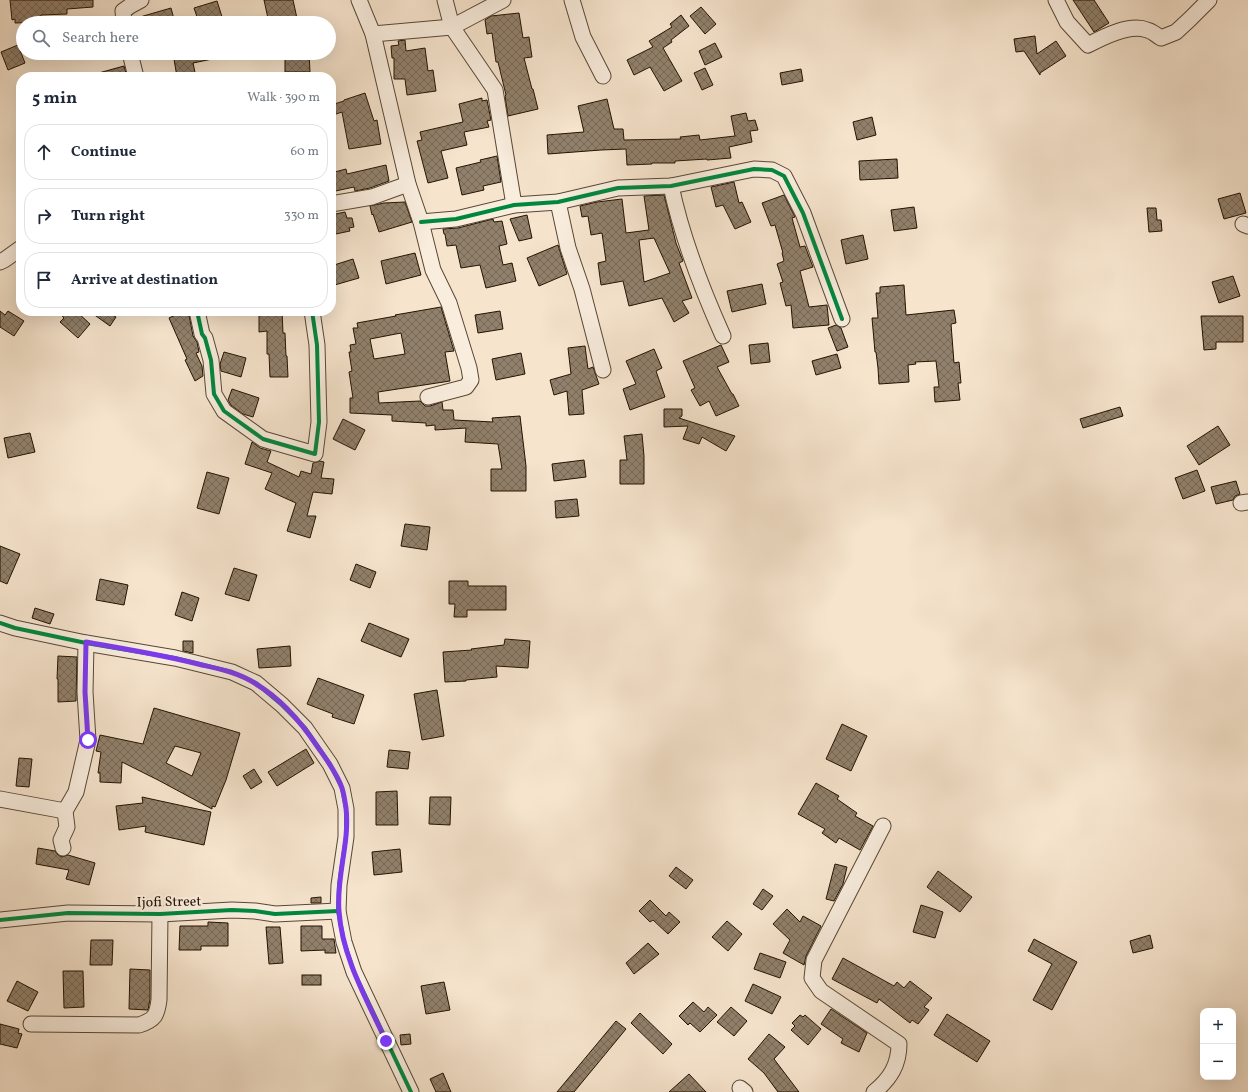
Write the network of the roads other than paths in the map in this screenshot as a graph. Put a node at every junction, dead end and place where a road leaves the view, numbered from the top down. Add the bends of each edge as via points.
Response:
1 (141, 0) edge
2 (359, 0) edge
3 (445, 0) edge
4 (503, 0) edge
5 (572, 0) edge
6 (1056, 0) edge
7 (1209, 0) edge
8 (123, 16) edge
9 (452, 28) junction
10 (373, 34) junction
11 (132, 60) edge
12 (135, 72) edge
13 (603, 76) dead end
14 (408, 184) junction
15 (671, 186) junction
16 (558, 202) junction
17 (336, 203) edge
18 (514, 206) junction
19 (421, 222) junction
20 (16, 252) edge
21 (0, 262) edge
22 (198, 316) edge
23 (313, 316) edge
24 (842, 319) dead end
25 (722, 336) dead end
26 (603, 370) dead end
27 (428, 397) dead end
28 (0, 623) edge
29 (86, 642) junction
30 (0, 799) edge
31 (65, 811) junction
32 (883, 826) dead end
33 (63, 848) dead end
34 (338, 911) junction
35 (160, 914) junction
36 (0, 920) edge
37 (30, 1024) dead end
38 (410, 1092) edge
39 (874, 1092) edge

1 - 8 street via 123,11
2 - 10 street
3 - 9 street
4 - 9 street
5 - 13 street via 583,37
6 - 7 street via 1067,22 1088,45 1132,28 1146,29 1161,38 1176,32
9 - 10 street
9 - 18 street via 495,90
10 - 14 street
11 - 12 street
14 - 17 street via 372,197
14 - 19 street
15 - 16 street via 618,188
15 - 24 street via 754,169 772,170 784,176 803,213
15 - 25 street via 686,246
16 - 18 street
16 - 26 street via 568,248 582,289
18 - 19 street via 456,219
19 - 27 street via 433,270 448,303 471,380 466,387
20 - 21 street
22 - 23 street via 211,360 214,394 224,412 263,439 315,454 319,422 317,346
28 - 29 street
29 - 31 street via 85,692 88,740 76,792
29 - 34 street via 174,658 232,672 256,683 305,728 330,764 342,788 346,810 346,837
30 - 31 street
31 - 33 street via 67,827 61,840
32 - 39 street via 814,960 812,978 821,991 899,1044 895,1068
34 - 35 street, Ijofi Street via 275,914 232,910
34 - 38 street via 344,942 354,972
35 - 36 street, Ijofi Street via 68,913
35 - 37 street via 159,1000 157,1013 149,1022 139,1025

